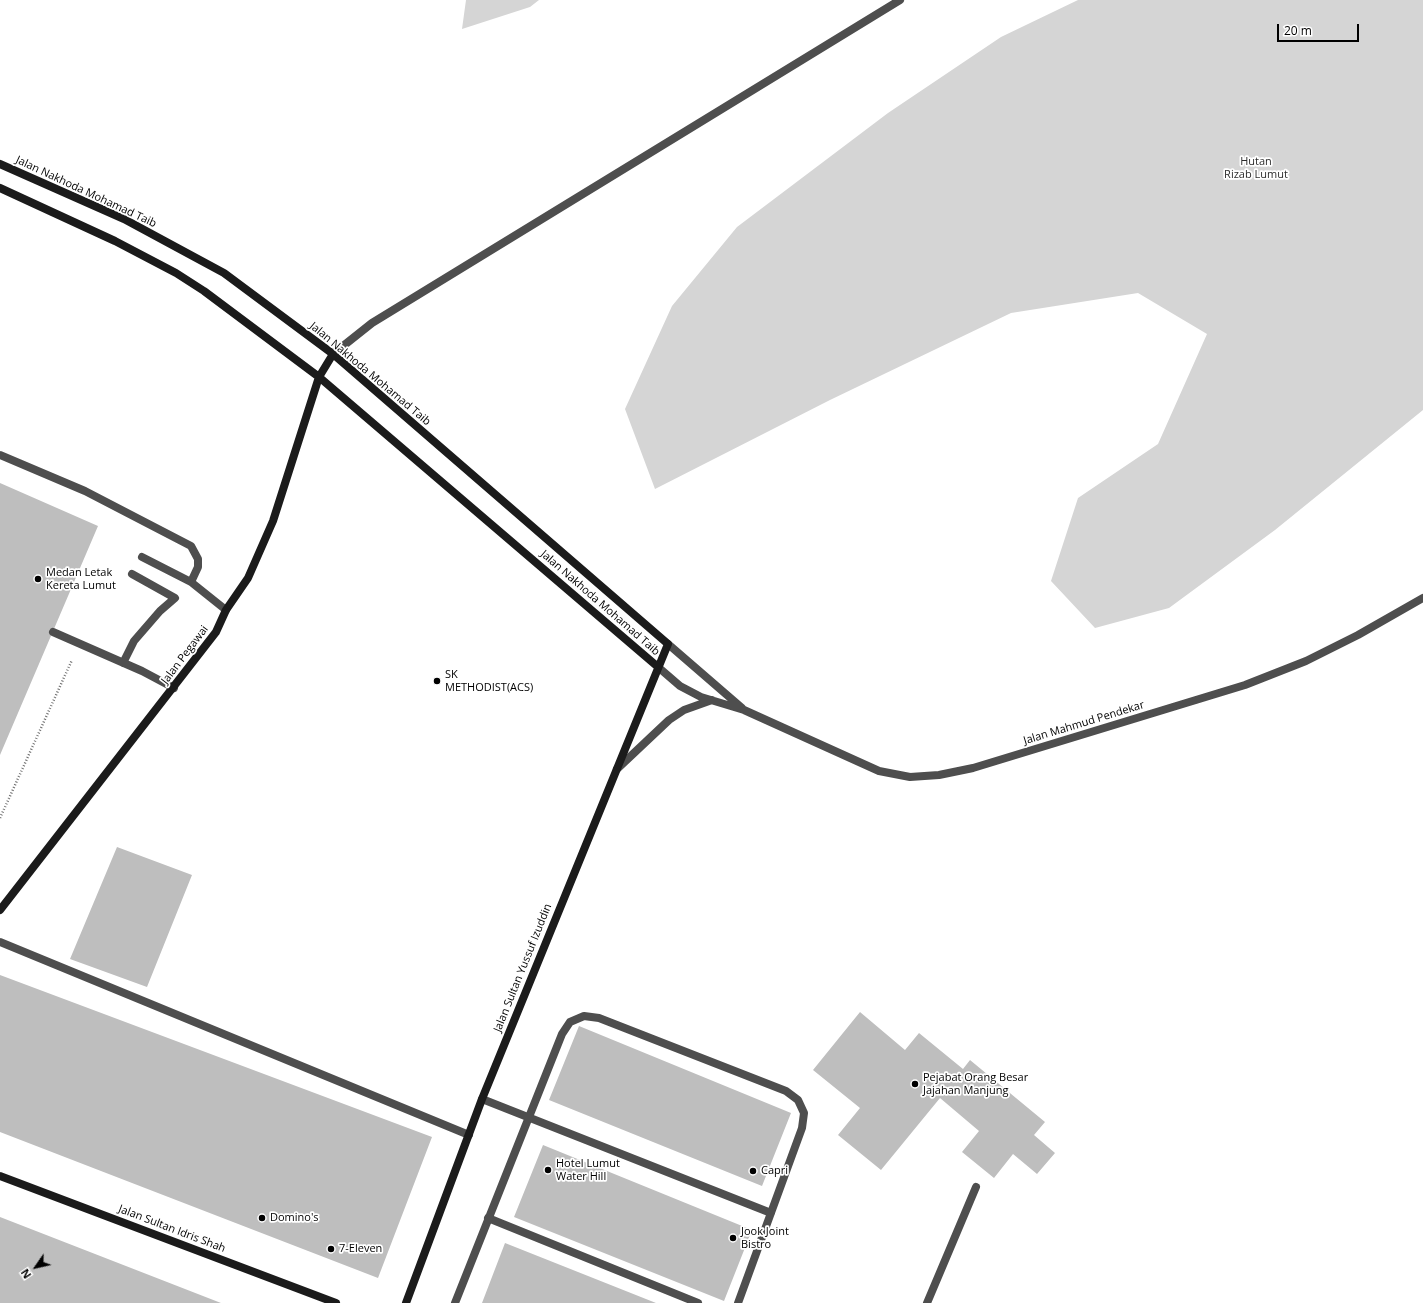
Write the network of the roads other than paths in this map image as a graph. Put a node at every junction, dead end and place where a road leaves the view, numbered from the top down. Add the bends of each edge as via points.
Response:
1 (900, 0) edge
2 (0, 164) edge
3 (0, 188) edge
4 (333, 354) junction
5 (319, 378) junction
6 (0, 455) edge
7 (142, 556) dead end
8 (132, 574) dead end
9 (191, 582) junction
10 (1423, 598) edge
11 (226, 610) junction
12 (53, 632) dead end
13 (668, 644) junction
14 (123, 663) junction
15 (658, 667) junction
16 (174, 688) junction
17 (712, 700) junction
18 (744, 710) junction
19 (614, 772) junction
20 (0, 910) edge
21 (0, 942) edge
22 (482, 1099) junction
23 (528, 1118) junction
24 (469, 1135) junction
25 (0, 1176) edge
26 (976, 1187) dead end
27 (771, 1213) junction
28 (488, 1218) junction
29 (336, 1303) edge
30 (406, 1303) edge
31 (455, 1303) edge
32 (698, 1303) edge
33 (738, 1303) edge
34 (927, 1303) edge

1 - 4 street via 372,323
2 - 4 street, Jalan Nakhoda Mohamad Taib via 124,219 224,273
3 - 5 street, Jalan Nakhoda Mohamad Taib via 115,241 176,273 204,291
4 - 5 street, Jalan Pegawai
4 - 13 street, Jalan Nakhoda Mohamad Taib
5 - 11 street, Jalan Pegawai via 273,521 248,578
5 - 15 street, Jalan Nakhoda Mohamad Taib
6 - 9 street via 85,491 191,546 198,559 198,567
7 - 9 street
8 - 14 street via 175,598 160,611 134,642
9 - 11 street
10 - 18 street, Jalan Mahmud Pendekar via 1306,661 1245,685 973,768 939,775 910,777 879,771
11 - 16 street, Jalan Pegawai via 216,632
12 - 14 street
13 - 15 street, Jalan Sultan Yussuf Izuddin
13 - 18 street, Jalan Mahmud Pendekar
14 - 16 street
15 - 17 street, Jalan Mahmud Pendekar via 680,686
15 - 19 street, Jalan Sultan Yussuf Izuddin
16 - 20 street, Jalan Pegawai
17 - 18 street, Jalan Mahmud Pendekar
17 - 19 street via 684,710 669,720
19 - 22 street, Jalan Sultan Yussuf Izuddin
21 - 24 street
22 - 23 street
22 - 24 street, Jalan Sultan Yussuf Izuddin
23 - 27 street
23 - 27 street via 562,1034 570,1022 584,1016 599,1018 786,1091 798,1100 804,1114 802,1128
23 - 28 street
24 - 30 street, Jalan Sultan Yussuf Izuddin
25 - 29 street, Jalan Sultan Idris Shah
26 - 34 street
27 - 33 street
28 - 31 street
28 - 32 street

